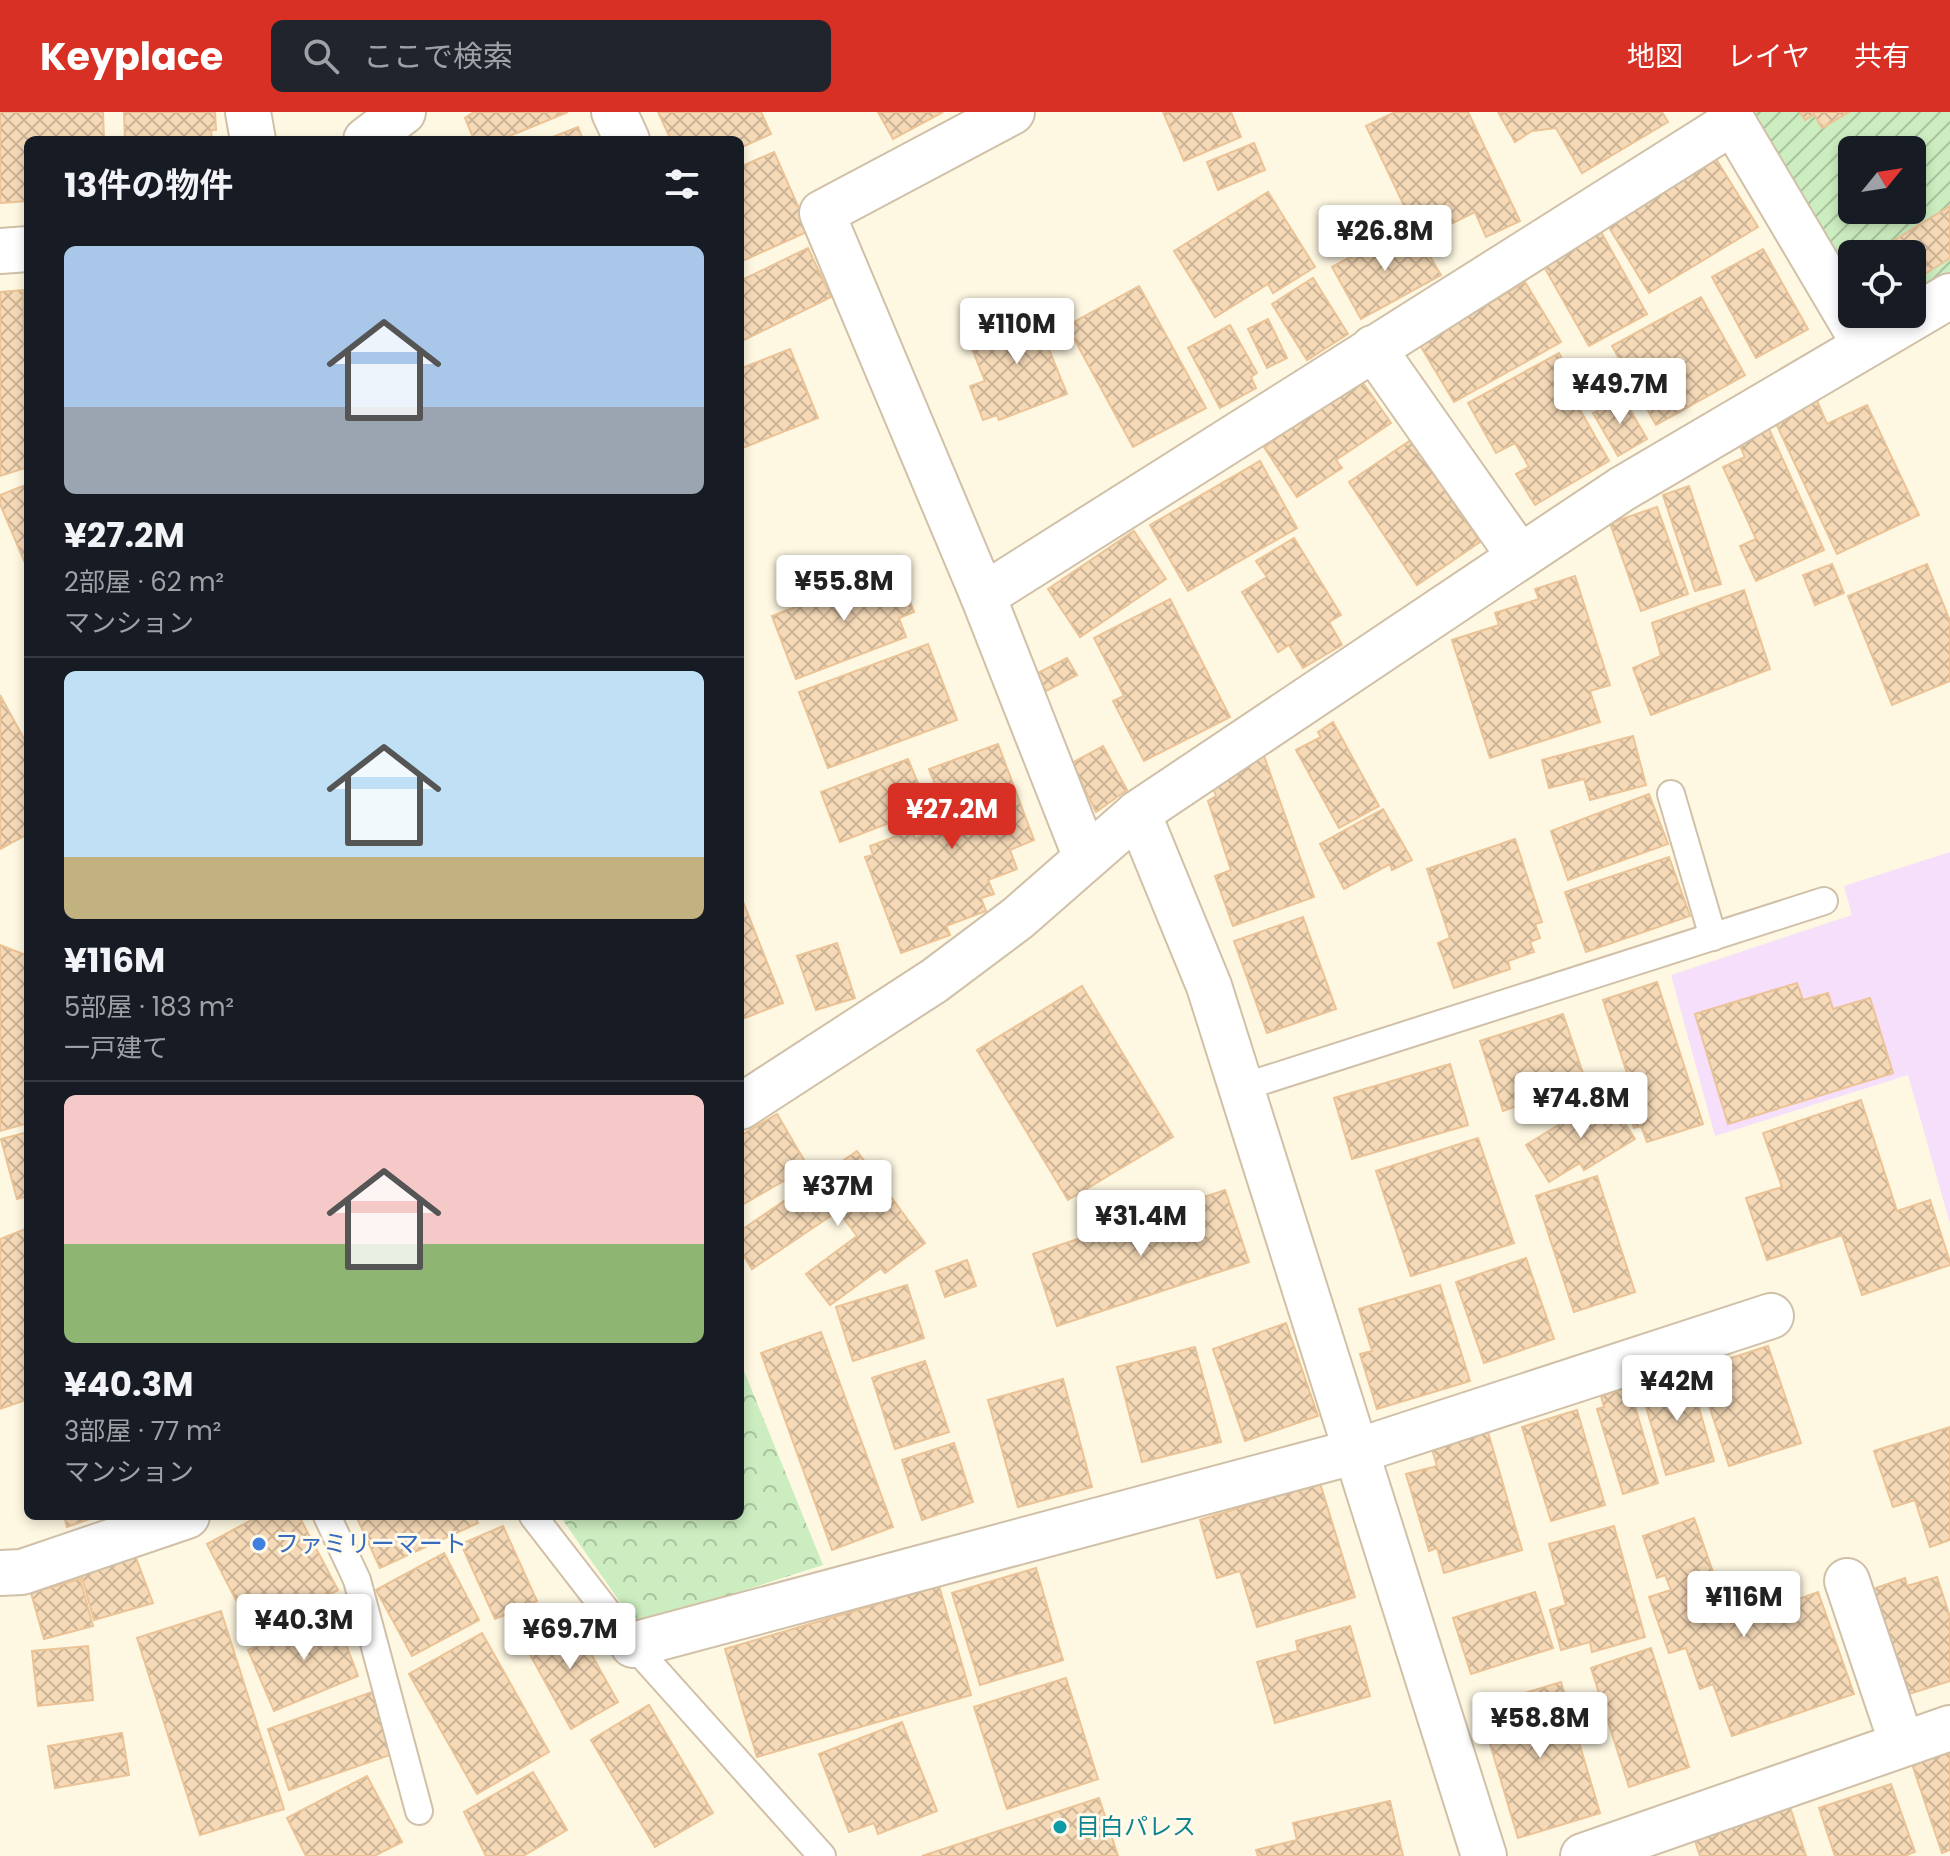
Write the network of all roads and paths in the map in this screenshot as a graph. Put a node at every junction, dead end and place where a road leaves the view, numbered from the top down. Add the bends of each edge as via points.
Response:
1 (248, 112) edge
2 (403, 112) edge
3 (614, 112) edge
4 (1012, 112) edge
5 (252, 136) edge
6 (371, 136) edge
7 (625, 136) edge
8 (24, 249) edge
9 (0, 251) edge
10 (1950, 296) edge
11 (1865, 345) junction
12 (1373, 348) junction
13 (1520, 557) junction
14 (983, 596) junction
15 (1671, 794) dead end
16 (1138, 813) junction
17 (1086, 858) junction
18 (1824, 901) dead end
19 (1713, 937) junction
20 (1240, 1088) junction
21 (744, 1104) edge
22 (1771, 1316) dead end
23 (1357, 1451) junction
24 (175, 1520) edge
25 (329, 1520) edge
26 (536, 1520) edge
27 (0, 1573) edge
28 (1847, 1581) dead end
29 (633, 1645) junction
30 (1950, 1728) edge
31 (1902, 1744) junction
32 (419, 1811) dead end
33 (822, 1856) edge
34 (1484, 1856) edge
35 (1583, 1856) edge

1 - 5 street
2 - 6 street
3 - 7 street
4 - 14 street via 822,213
8 - 9 street
10 - 11 street
11 - 12 street via 1733,122
11 - 13 street via 1622,489
12 - 13 street
12 - 14 street
13 - 16 street
14 - 17 street
15 - 19 lane
16 - 17 street
16 - 20 street via 1209,986
17 - 21 street via 934,981
18 - 19 lane
19 - 20 lane
20 - 23 street
22 - 23 street
23 - 29 street
23 - 34 street
24 - 27 street via 22,1572
25 - 32 lane via 357,1580
26 - 29 lane
28 - 31 street
29 - 33 lane
30 - 31 street
31 - 35 street

